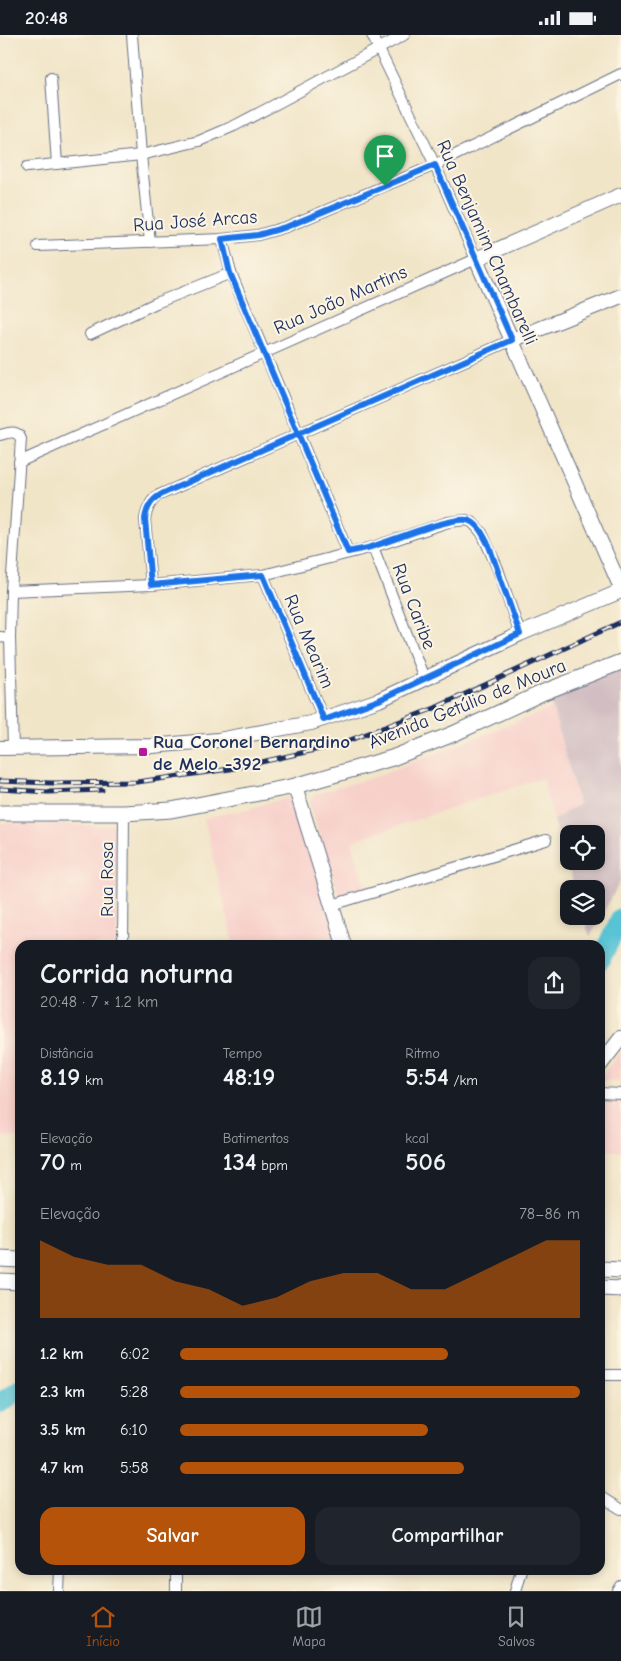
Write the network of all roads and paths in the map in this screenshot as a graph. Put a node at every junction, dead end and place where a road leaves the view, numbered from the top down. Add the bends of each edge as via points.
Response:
1 (132, 35) edge
2 (372, 35) edge
3 (404, 35) edge
4 (380, 49) junction
5 (621, 74) edge
6 (51, 78) dead end
7 (141, 155) junction
8 (57, 164) junction
9 (435, 165) junction
10 (27, 167) dead end
11 (621, 195) edge
12 (222, 239) junction
13 (150, 242) junction
14 (38, 246) dead end
15 (476, 259) junction
16 (230, 273) junction
17 (621, 296) edge
18 (90, 334) dead end
19 (512, 340) junction
20 (264, 353) junction
21 (299, 434) junction
22 (0, 435) edge
23 (19, 462) junction
24 (373, 547) junction
25 (348, 552) junction
26 (263, 575) junction
27 (151, 585) junction
28 (621, 589) edge
29 (12, 591) junction
30 (520, 634) junction
31 (5, 638) edge
32 (621, 662) edge
33 (424, 678) junction
34 (324, 720) junction
35 (7, 748) edge
36 (295, 786) junction
37 (0, 813) edge
38 (124, 813) junction
39 (546, 840) dead end
40 (332, 905) junction
41 (123, 940) edge
42 (342, 940) edge
43 (621, 1039) edge
44 (605, 1059) edge
45 (605, 1093) edge
46 (621, 1094) edge
47 (0, 1259) edge
48 (15, 1259) edge
49 (605, 1269) edge
50 (621, 1269) edge
51 (0, 1281) edge
52 (15, 1282) edge
53 (605, 1288) edge
54 (621, 1289) edge
55 (605, 1375) edge
56 (621, 1375) edge
57 (605, 1499) edge
58 (621, 1509) edge
59 (60, 1575) edge
60 (176, 1575) edge
61 (520, 1575) edge
62 (621, 1586) edge
63 (60, 1591) edge
64 (176, 1591) edge
65 (515, 1591) edge
66 (618, 1591) edge

1 - 7 street
2 - 4 street, Rua Benjamim Chambarelli
3 - 4 street
4 - 7 street via 234,126 199,141
4 - 9 street, Rua Benjamim Chambarelli
5 - 9 street, Rua José Arcas
6 - 8 street
7 - 8 street
7 - 13 street
8 - 10 street
9 - 12 street, Rua José Arcas via 286,227 258,235
9 - 15 street, Rua Benjamim Chambarelli
11 - 15 street, Rua João Martins
12 - 13 street, Rua José Arcas
12 - 16 street
13 - 14 street, Rua José Arcas
15 - 19 street, Rua Benjamim Chambarelli
15 - 20 street, Rua João Martins
16 - 18 street
16 - 20 street
17 - 19 street
19 - 21 street
19 - 28 street, Rua Benjamim Chambarelli
20 - 21 street
20 - 23 street, Rua João Martins
21 - 25 street
21 - 27 street via 151,501 145,519
22 - 23 street via 17,433 21,439
23 - 29 street
24 - 25 street
24 - 30 street via 448,523 472,522 489,546
24 - 33 street, Rua Caribe
25 - 26 street
26 - 27 street
26 - 34 street, Rua Mearim
27 - 29 street
28 - 30 street
29 - 31 street
30 - 33 street
31 - 35 street
32 - 36 main road, Avenida Getúlio de Moura via 392,758
33 - 34 street via 379,700
34 - 35 street via 218,740 152,746
36 - 38 main road, Avenida Getúlio de Moura via 171,810
36 - 40 street
37 - 38 main road, Avenida Getúlio de Moura
38 - 41 street, Rua Rosa
39 - 40 street
40 - 42 street
43 - 44 street
45 - 46 street
47 - 48 main road
49 - 50 main road
51 - 52 main road
53 - 54 main road
55 - 56 street
57 - 58 street
59 - 63 street
60 - 64 street
61 - 65 street
62 - 66 street

